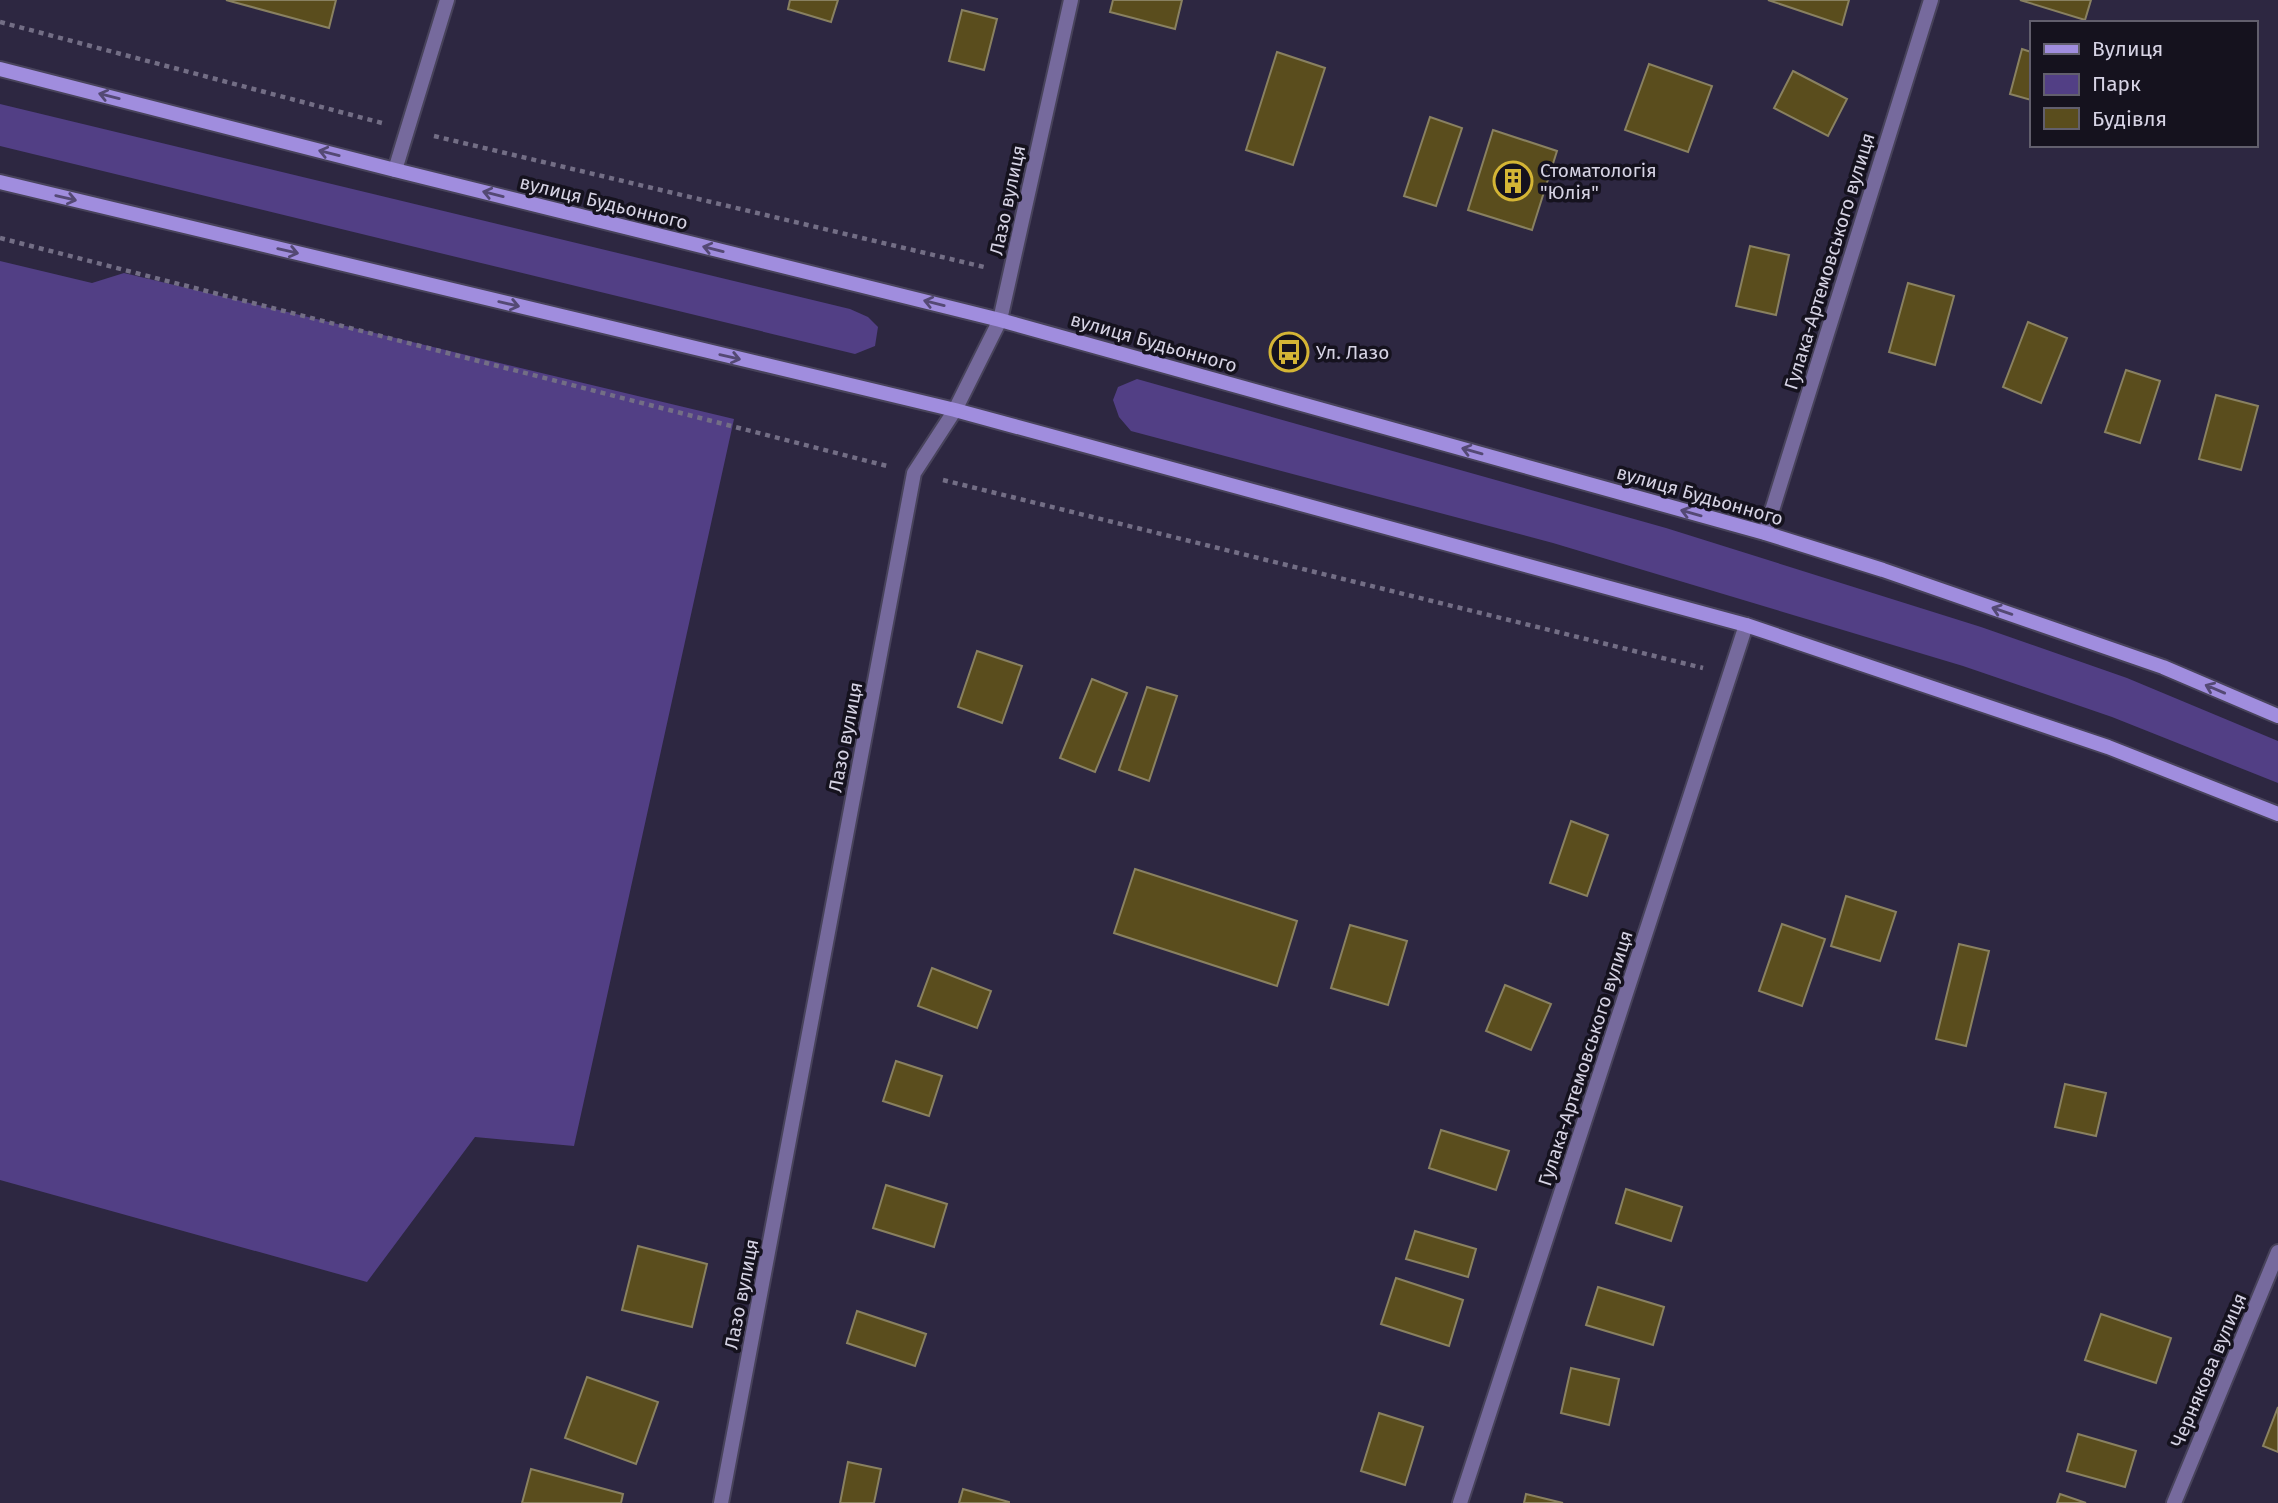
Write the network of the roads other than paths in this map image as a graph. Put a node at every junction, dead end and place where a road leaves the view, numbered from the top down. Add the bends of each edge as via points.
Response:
1 (447, 0) edge
2 (1071, 0) edge
3 (1931, 0) edge
4 (0, 69) edge
5 (395, 170) junction
6 (0, 182) edge
7 (1000, 320) junction
8 (954, 410) junction
9 (1765, 533) junction
10 (1746, 625) junction
11 (2278, 716) edge
12 (2278, 814) edge
13 (2278, 1252) edge
14 (721, 1503) edge
15 (1460, 1503) edge
16 (2174, 1503) edge

1 - 5 street
2 - 7 street, Лазо вулиця
3 - 9 street, Гулака-Артемовського вулиця
5 -> 4 main road, вулиця Будьонного
7 -> 5 main road, вулиця Будьонного
6 -> 8 main road
7 - 8 street, Лазо вулиця
9 -> 7 main road, вулиця Будьонного
8 - 10 main road
8 - 14 street, Лазо вулиця via 914,472
11 -> 9 main road, вулиця Будьонного via 2163,667
10 - 12 main road via 2108,747
10 - 15 street, Гулака-Артемовського вулиця
13 - 16 street, Чернякова вулиця

